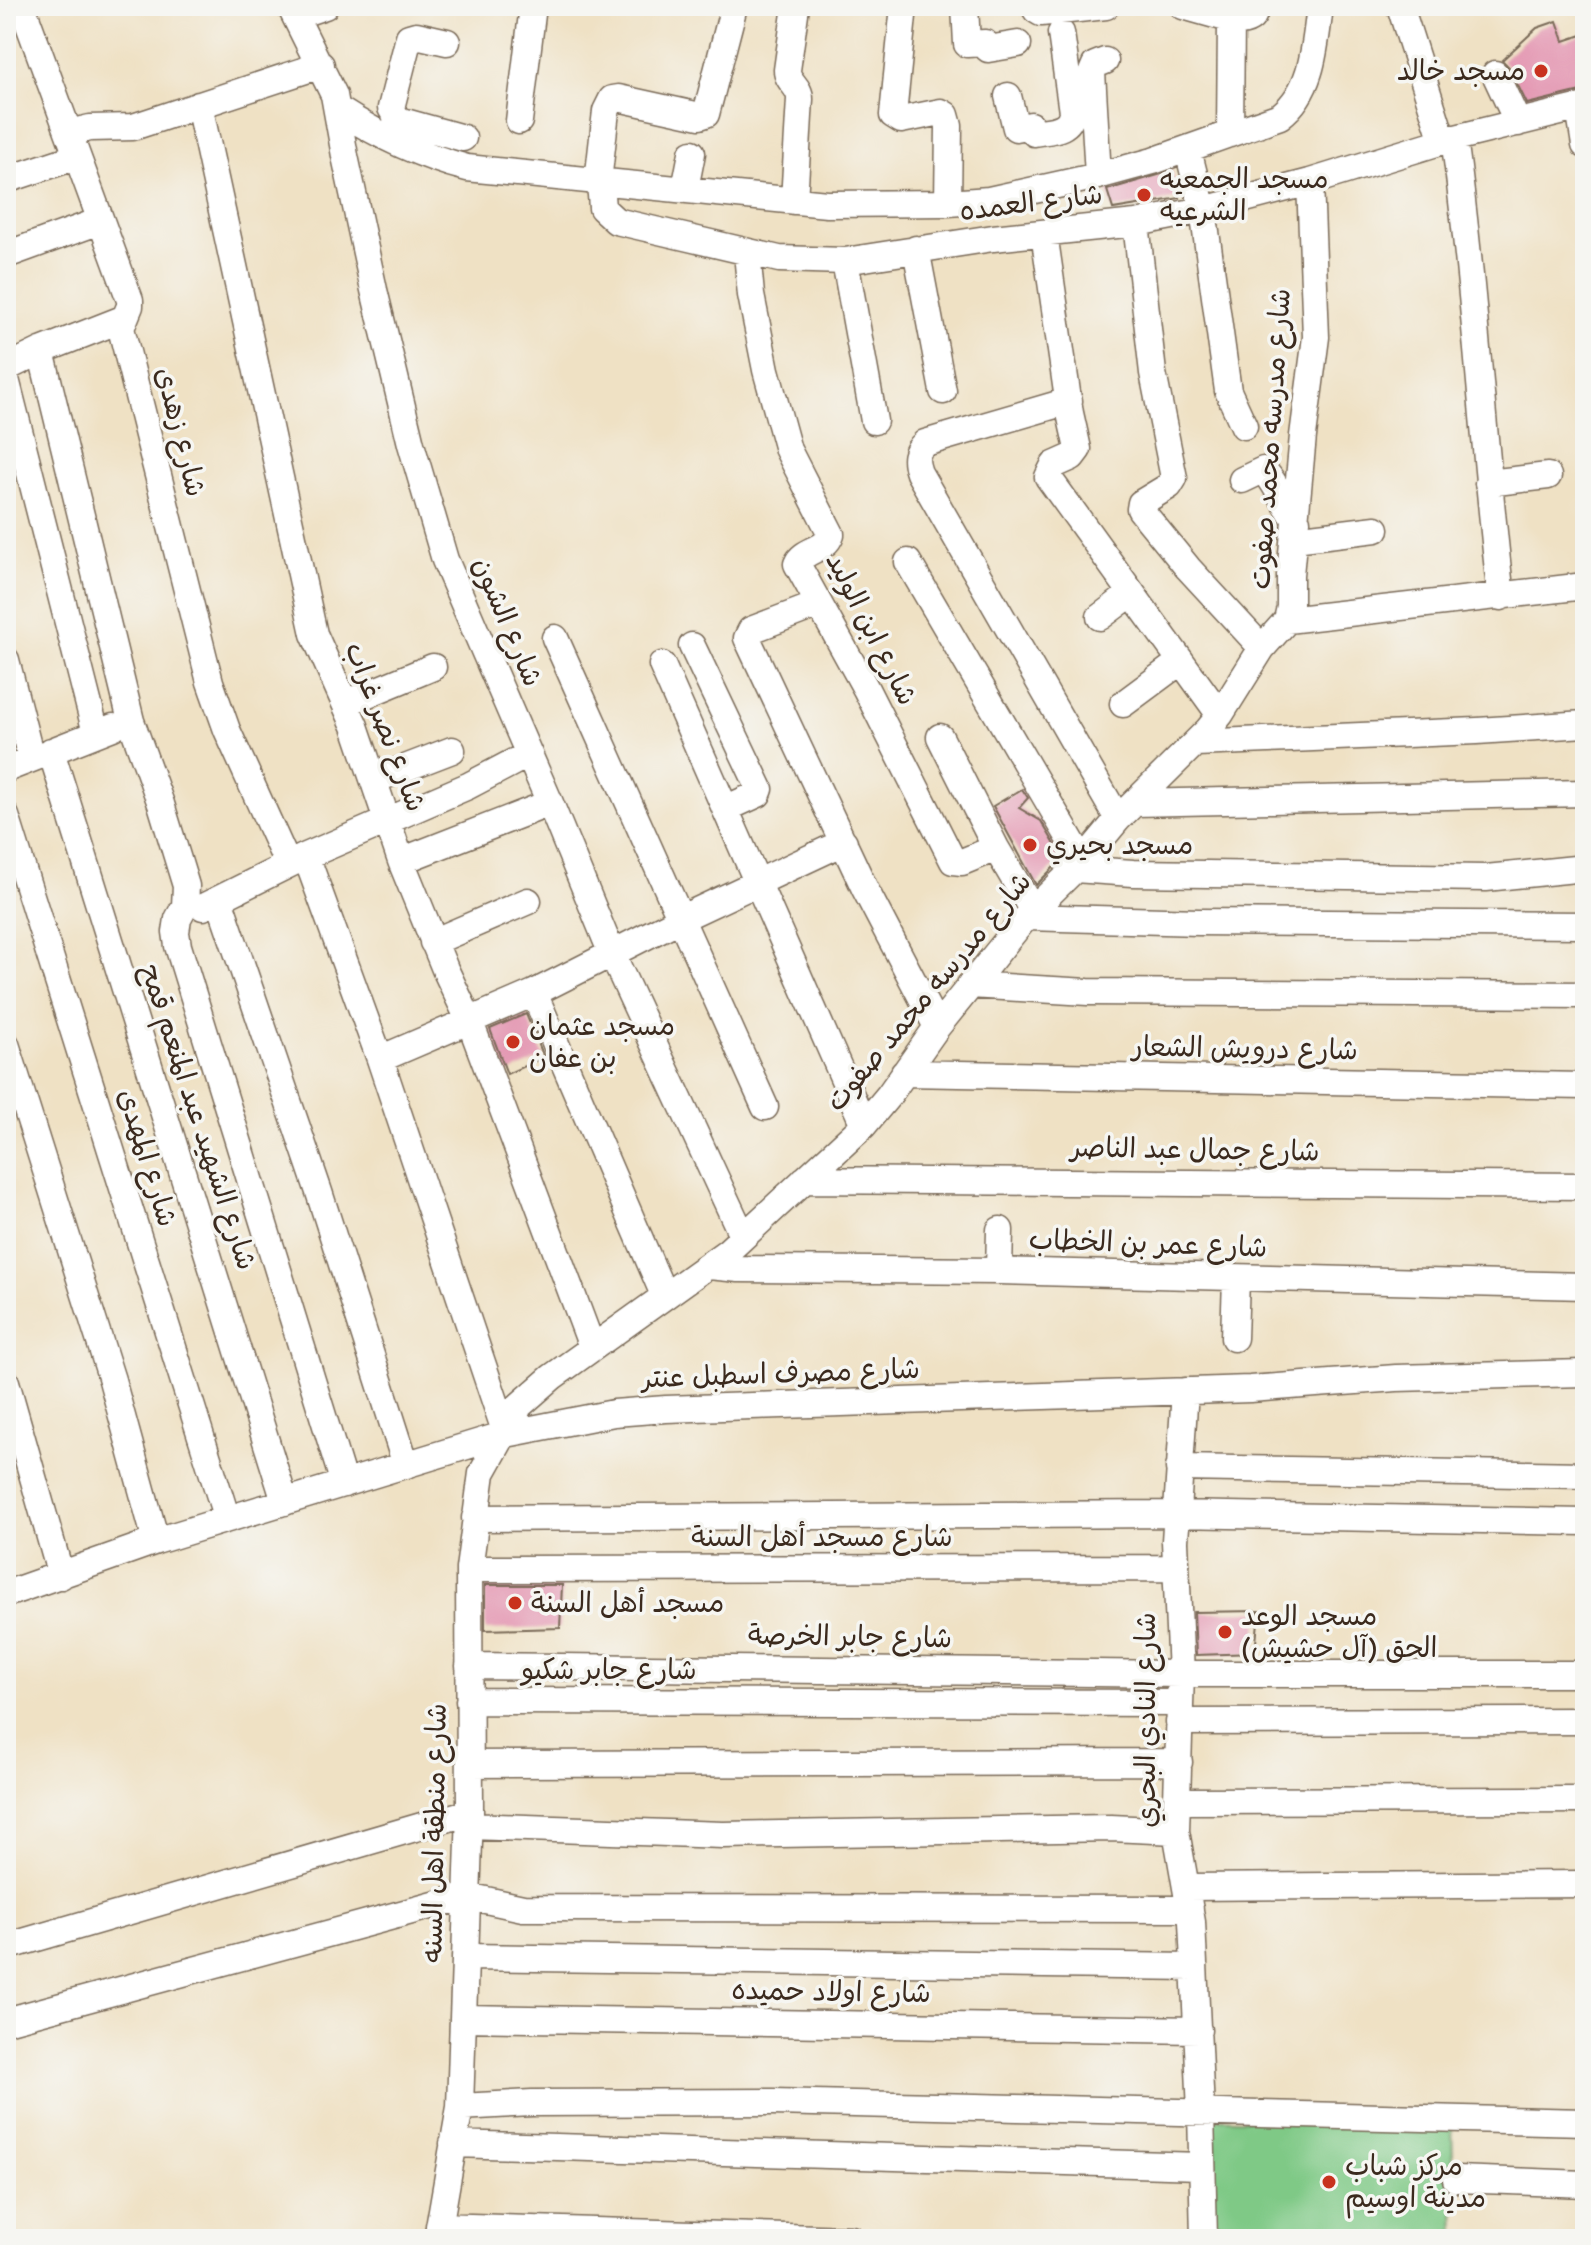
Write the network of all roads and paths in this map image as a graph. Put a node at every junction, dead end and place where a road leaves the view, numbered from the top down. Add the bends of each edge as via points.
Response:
1 (325, 6) edge
2 (533, 6) edge
3 (796, 6) edge
4 (904, 6) edge
5 (946, 6) edge
6 (1034, 6) edge
7 (1106, 6) edge
8 (1183, 6) edge
9 (1256, 6) edge
10 (1320, 6) edge
11 (1400, 6) edge
12 (727, 8) edge
13 (293, 11) edge
14 (25, 14) dead end
15 (975, 19) edge
16 (1231, 19) junction
17 (1061, 33) dead end
18 (447, 42) dead end
19 (1018, 44) dead end
20 (1105, 61) dead end
21 (321, 65) junction
22 (1495, 74) dead end
23 (1008, 96) dead end
24 (199, 105) junction
25 (1582, 107) edge
26 (339, 110) junction
27 (1083, 111) junction
28 (519, 121) dead end
29 (1518, 123) junction
30 (1230, 134) junction
31 (1448, 140) junction
32 (72, 145) junction
33 (1585, 145) edge
34 (1188, 150) junction
35 (692, 153) dead end
36 (430, 157) junction
37 (1098, 176) junction
38 (6, 180) edge
39 (599, 182) junction
40 (1310, 182) junction
41 (685, 189) junction
42 (989, 200) junction
43 (794, 201) junction
44 (948, 203) junction
45 (1203, 210) junction
46 (100, 221) junction
47 (1136, 223) junction
48 (1044, 233) junction
49 (993, 238) junction
50 (916, 249) junction
51 (747, 253) junction
52 (6, 255) edge
53 (845, 261) junction
54 (125, 318) junction
55 (41, 351) junction
56 (6, 368) edge
57 (6, 379) edge
58 (943, 391) dead end
59 (1069, 401) junction
60 (874, 421) dead end
61 (1244, 426) dead end
62 (1548, 476) dead end
63 (1242, 480) dead end
64 (1488, 483) junction
65 (1376, 529) dead end
66 (1295, 530) junction
67 (908, 562) dead end
68 (1585, 586) edge
69 (1132, 593) junction
70 (1501, 597) junction
71 (819, 604) junction
72 (1100, 617) dead end
73 (1287, 620) junction
74 (555, 638) dead end
75 (692, 646) dead end
76 (1262, 648) junction
77 (6, 660) edge
78 (1181, 661) junction
79 (662, 665) dead end
80 (433, 667) dead end
81 (346, 703) junction
82 (1123, 704) dead end
83 (1220, 715) junction
84 (131, 721) junction
85 (1585, 724) edge
86 (96, 733) junction
87 (940, 737) dead end
88 (1196, 743) junction
89 (452, 750) dead end
90 (529, 754) junction
91 (41, 755) junction
92 (6, 769) edge
93 (374, 780) junction
94 (1585, 793) edge
95 (550, 803) junction
96 (725, 809) junction
97 (1126, 811) junction
98 (6, 816) edge
99 (388, 820) junction
100 (844, 842) junction
101 (996, 848) junction
102 (297, 861) junction
103 (401, 861) junction
104 (1079, 865) junction
105 (1585, 868) edge
106 (757, 883) junction
107 (219, 899) junction
108 (528, 901) dead end
109 (182, 912) junction
110 (1030, 914) junction
111 (682, 918) junction
112 (1585, 925) edge
113 (433, 942) junction
114 (612, 954) junction
115 (970, 985) junction
116 (534, 993) junction
117 (1585, 995) edge
118 (470, 1022) junction
119 (937, 1027) junction
120 (6, 1044) edge
121 (380, 1059) junction
122 (904, 1073) junction
123 (1585, 1086) edge
124 (765, 1107) dead end
125 (864, 1125) junction
126 (804, 1180) junction
127 (1585, 1186) edge
128 (1000, 1230) dead end
129 (743, 1237) junction
130 (709, 1266) junction
131 (999, 1271) junction
132 (1236, 1279) junction
133 (1585, 1286) edge
134 (664, 1295) junction
135 (1234, 1338) dead end
136 (592, 1347) junction
137 (1585, 1373) edge
138 (6, 1382) edge
139 (1185, 1391) junction
140 (506, 1434) junction
141 (406, 1465) junction
142 (1179, 1468) junction
143 (1585, 1475) edge
144 (344, 1484) junction
145 (285, 1502) junction
146 (1176, 1514) junction
147 (475, 1518) junction
148 (227, 1519) junction
149 (1585, 1522) edge
150 (156, 1541) junction
151 (1176, 1568) junction
152 (469, 1569) junction
153 (61, 1576) junction
154 (6, 1594) edge
155 (469, 1666) junction
156 (1181, 1674) junction
157 (1585, 1674) edge
158 (469, 1701) junction
159 (1180, 1712) junction
160 (1585, 1721) edge
161 (1179, 1762) junction
162 (470, 1764) junction
163 (1585, 1800) edge
164 (1177, 1801) junction
165 (470, 1819) junction
166 (1176, 1831) junction
167 (1585, 1884) edge
168 (467, 1896) junction
169 (1189, 1898) junction
170 (6, 1947) edge
171 (465, 1957) junction
172 (1194, 1967) junction
173 (463, 2018) junction
174 (6, 2021) edge
175 (1198, 2030) junction
176 (460, 2107) junction
177 (1201, 2111) junction
178 (1585, 2122) edge
179 (453, 2144) junction
180 (1201, 2166) junction
181 (1456, 2179) dead end
182 (1585, 2184) edge
183 (438, 2232) edge
184 (851, 2239) edge
185 (1204, 2239) edge

1 - 13 street
2 - 28 street
3 - 43 street via 787,70 800,99
4 - 44 street via 893,115 901,120 946,115
5 - 15 street
6 - 7 street via 1041,13
8 - 16 street
9 - 16 street via 1247,21
10 - 30 street, شارع العمده via 1303,92 1280,116
11 - 31 street
12 - 39 street via 706,114 612,99 606,111
13 - 21 street, شارع الشون
14 - 32 street, شارع زهدى
15 - 19 street via 988,49
16 - 30 street
17 - 27 street
18 - 36 street via 409,37 391,108 398,120 451,134
20 - 27 street via 1095,65
21 - 24 street
21 - 26 street, شارع الشون
22 - 29 street
23 - 27 street via 1015,127 1031,125 1034,133 1064,127
24 - 32 street via 133,127 90,128
24 - 81 street, شارع نصر غراب via 308,612
25 - 29 street, شارع العمده
25 - 33 street
26 - 36 street, شارع العمده
26 - 90 street, شارع الشون via 374,290 421,483 459,597
27 - 37 street
29 - 31 street, شارع العمده
30 - 34 street, شارع العمده
31 - 40 street, شارع العمده
31 - 64 street via 1468,253
32 - 38 street
32 - 46 street, شارع زهدى
34 - 37 street, شارع العمده
34 - 45 street
35 - 41 street
36 - 39 street, شارع العمده via 467,168
37 - 42 street, شارع العمده
39 - 41 street, شارع العمده
39 - 51 street, شارع العمده via 602,208 616,221
40 - 45 street, شارع العمده
40 - 66 street, شارع مدرسه محمد صفوت via 1316,337
41 - 43 street, شارع العمده
42 - 44 street, شارع العمده
42 - 49 street
43 - 44 street, شارع العمده
45 - 47 street, شارع العمده
45 - 61 street via 1226,382
46 - 52 street
46 - 54 street, شارع زهدى via 130,300
47 - 48 street, شارع العمده
47 - 76 street via 1153,373 1174,478 1140,509
48 - 49 street, شارع العمده
48 - 59 street
49 - 50 street, شارع العمده
50 - 53 street, شارع العمده
50 - 58 street
51 - 53 street, شارع العمده
51 - 71 street, شارع ابن الوليد via 758,333 788,450 831,534 825,545 796,561
53 - 60 street
54 - 55 street
54 - 102 street, شارع زهدى via 121,328 210,682 227,730
55 - 56 street
55 - 84 street
57 - 86 street
59 - 69 street via 1078,449 1054,465 1048,477
59 - 97 street via 925,443 915,462
62 - 64 street
63 - 66 street via 1257,471 1268,472
64 - 70 street
65 - 66 street
66 - 73 street, شارع مدرسه محمد صفوت
67 - 104 street
68 - 70 street
69 - 72 street
69 - 78 street
70 - 73 street
71 - 100 street via 751,630 747,638
71 - 101 street, شارع ابن الوليد via 953,861
73 - 76 street, شارع مدرسه محمد صفوت
74 - 111 street
75 - 96 street via 760,789
76 - 83 street, شارع مدرسه محمد صفوت
77 - 91 street, شارع الشهيد عبد المنعم قمح
78 - 82 street
78 - 83 street
79 - 96 street
80 - 81 street
81 - 93 street, شارع نصر غراب
83 - 88 street, شارع مدرسه محمد صفوت
84 - 86 street
84 - 109 street via 186,886
85 - 88 street
86 - 91 street
87 - 101 street
88 - 97 street, شارع مدرسه محمد صفوت
89 - 93 street
90 - 95 street, شارع الشون
90 - 99 street
91 - 92 street
91 - 145 street, شارع الشهيد عبد المنعم قمح
93 - 99 street, شارع نصر غراب
94 - 97 street
95 - 103 street
95 - 114 street, شارع الشون
96 - 106 street
97 - 104 street, شارع مدرسه محمد صفوت
98 - 148 street, شارع المهدى
99 - 102 street
99 - 103 street, شارع نصر غراب
100 - 106 street
100 - 119 street
101 - 110 street
102 - 107 street
102 - 121 street, شارع زهدى
103 - 113 street, شارع نصر غراب
104 - 105 street via 1133,873 1486,878
104 - 110 street, شارع مدرسه محمد صفوت
106 - 111 street
106 - 125 street
107 - 109 street
107 - 141 street
108 - 113 street
109 - 144 street via 178,946
110 - 112 street via 1199,922
110 - 115 street, شارع مدرسه محمد صفوت
111 - 114 street
111 - 124 street
113 - 118 street, شارع نصر غراب
114 - 116 street
114 - 129 street, شارع الشون
115 - 117 street via 1088,992
115 - 119 street, شارع مدرسه محمد صفوت
116 - 118 street
116 - 134 street
118 - 121 street
118 - 136 street, شارع نصر غراب
119 - 122 street, شارع مدرسه محمد صفوت
120 - 150 street via 112,1380
121 - 140 street, شارع زهدى
122 - 123 street, شارع درويش الشعار
122 - 125 street, شارع مدرسه محمد صفوت
125 - 126 street, شارع مدرسه محمد صفوت
126 - 127 street, شارع جمال عبد الناصر
126 - 129 street, شارع مدرسه محمد صفوت
128 - 131 street
129 - 130 street, شارع مدرسه محمد صفوت
130 - 131 street, شارع عمر بن الخطاب
130 - 134 street, شارع مدرسه محمد صفوت
131 - 132 street, شارع عمر بن الخطاب
132 - 133 street, شارع عمر بن الخطاب
132 - 135 street
134 - 136 street, شارع مدرسه محمد صفوت
136 - 140 street, شارع مدرسه محمد صفوت via 520,1405
137 - 139 street, شارع مصرف اسطبل عنتر
138 - 153 street
139 - 140 street, شارع مصرف اسطبل عنتر via 666,1409 614,1413
139 - 142 street, شارع النادي البحري
140 - 141 street, شارع مصرف اسطبل عنتر
140 - 147 street, شارع منطقة اهل السنه via 482,1473
141 - 144 street, شارع مصرف اسطبل عنتر
142 - 143 street
142 - 146 street, شارع النادي البحري
144 - 145 street, شارع مصرف اسطبل عنتر
145 - 148 street, شارع مصرف اسطبل عنتر
146 - 147 street
146 - 149 street
146 - 151 street, شارع النادي البحري
147 - 152 street, شارع منطقة اهل السنه
148 - 150 street, شارع مصرف اسطبل عنتر
150 - 153 street, شارع مصرف اسطبل عنتر
151 - 152 street, شارع مسجد أهل السنة
151 - 156 street, شارع النادي البحري
152 - 155 street, شارع منطقة اهل السنه
153 - 154 street, شارع مصرف اسطبل عنتر
155 - 156 street, شارع جابر الخرصة
155 - 158 street, شارع منطقة اهل السنه
156 - 157 street, شارع جابر الخرصة
156 - 159 street, شارع النادي البحري
158 - 159 street, شارع جابر شكيو
158 - 162 street, شارع منطقة اهل السنه
159 - 160 street, شارع جابر شكيو
159 - 161 street, شارع النادي البحري
161 - 162 street
161 - 164 street, شارع النادي البحري
162 - 165 street, شارع منطقة اهل السنه
163 - 164 street
164 - 166 street, شارع النادي البحري
165 - 166 street via 723,1835
165 - 168 street, شارع منطقة اهل السنه
165 - 170 street
166 - 169 street, شارع النادي البحري
167 - 169 street
168 - 169 street via 523,1908
168 - 171 street, شارع منطقة اهل السنه
168 - 174 street
169 - 172 street, شارع النادي البحري
171 - 172 street
171 - 173 street, شارع منطقة اهل السنه
172 - 175 street, شارع النادي البحري
173 - 175 street, شارع اولاد حميده
173 - 176 street, شارع منطقة اهل السنه
175 - 177 street, شارع النادي البحري
176 - 177 street via 773,2102
176 - 179 street, شارع منطقة اهل السنه
177 - 178 street
177 - 180 street, شارع النادي البحري
179 - 180 street
179 - 183 street, شارع منطقة اهل السنه
180 - 185 street, شارع النادي البحري
181 - 182 street
183 - 184 street

